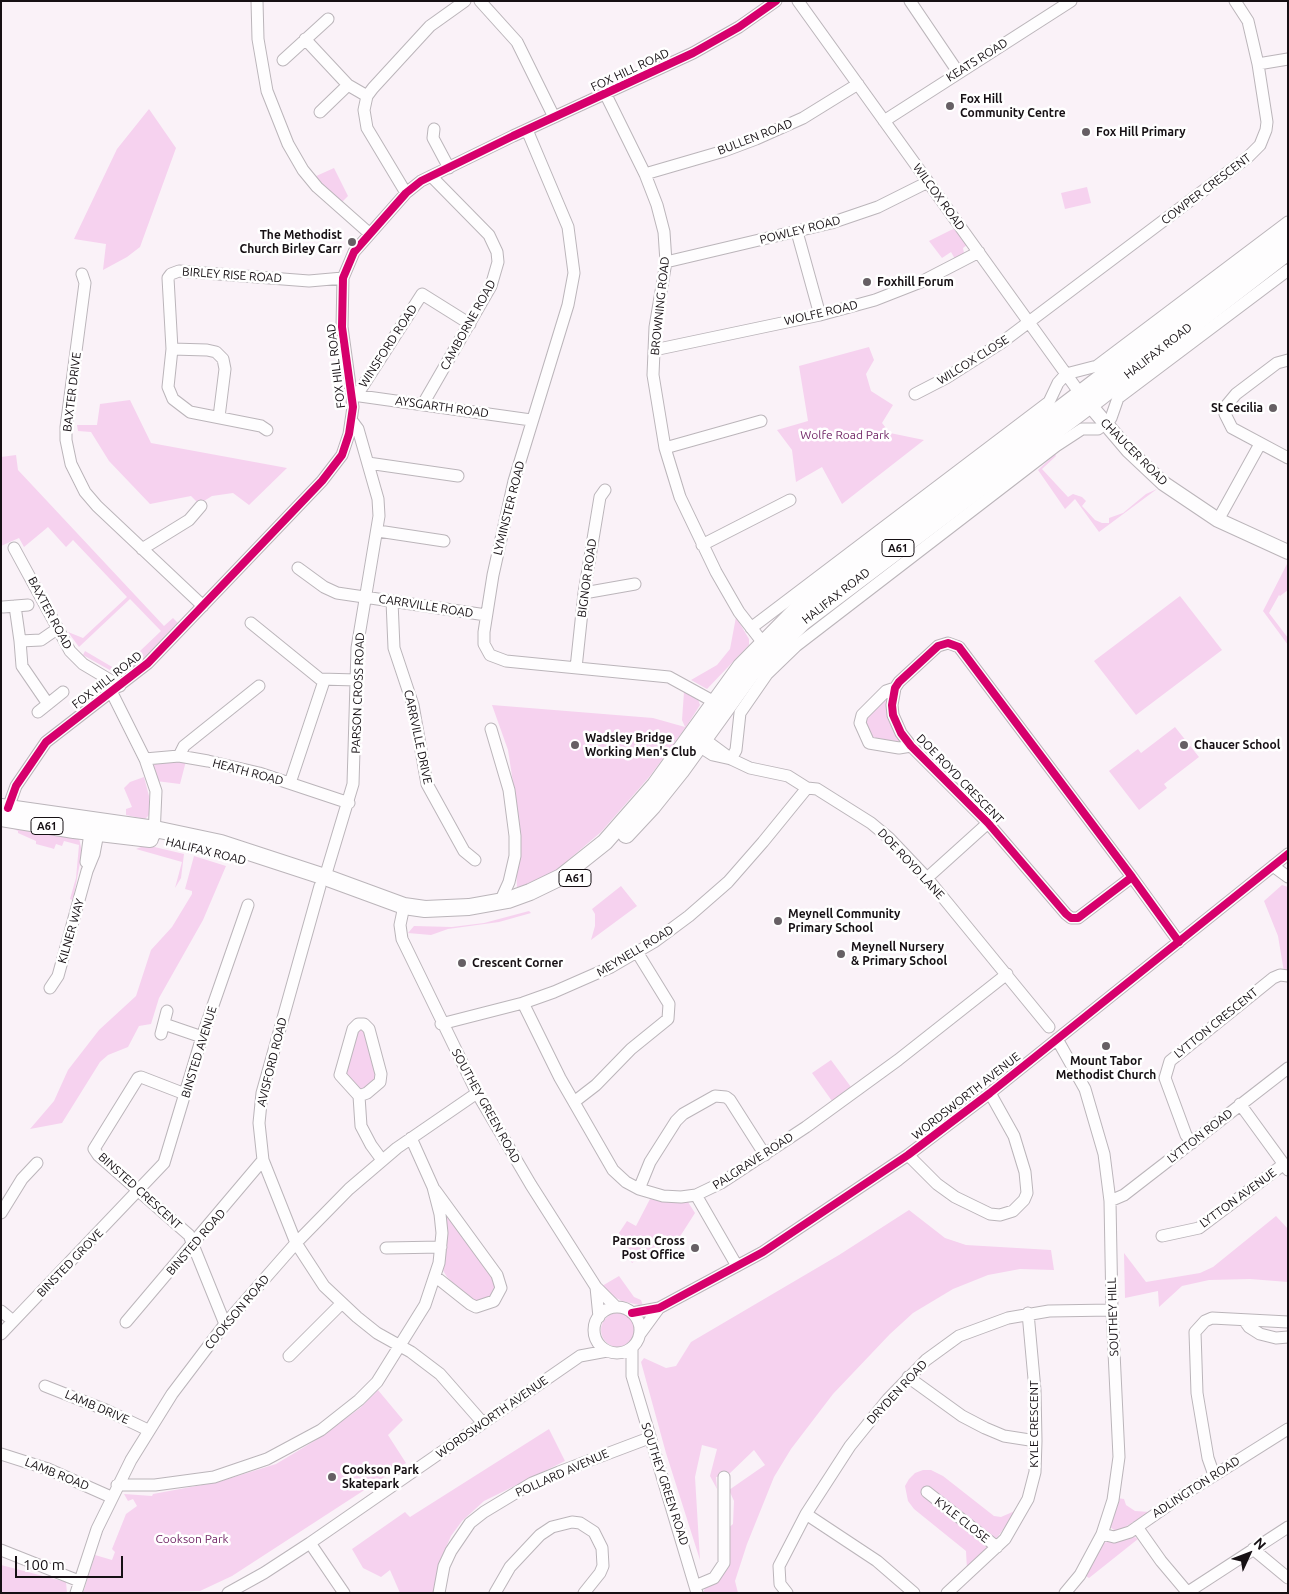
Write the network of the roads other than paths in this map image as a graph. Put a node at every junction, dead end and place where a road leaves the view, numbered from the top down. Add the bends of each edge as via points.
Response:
1 (257, 1) edge
2 (465, 1) edge
3 (480, 1) edge
4 (776, 1) edge
5 (798, 1) edge
6 (1071, 1) edge
7 (1235, 1) edge
8 (915, 3) edge
9 (328, 19) dead end
10 (305, 39) junction
11 (1288, 58) edge
12 (282, 60) dead end
13 (1258, 64) junction
14 (958, 72) junction
15 (858, 84) junction
16 (348, 85) junction
17 (605, 93) junction
18 (367, 96) junction
19 (320, 112) dead end
20 (554, 117) junction
21 (884, 121) junction
22 (434, 129) dead end
23 (527, 130) junction
24 (449, 168) junction
25 (645, 174) junction
26 (431, 176) junction
27 (928, 182) junction
28 (406, 193) junction
29 (1288, 222) edge
30 (797, 232) junction
31 (369, 233) junction
32 (1288, 235) edge
33 (978, 252) junction
34 (1288, 252) edge
35 (666, 262) junction
36 (1288, 270) edge
37 (82, 274) dead end
38 (343, 278) junction
39 (820, 315) junction
40 (1030, 322) junction
41 (470, 324) junction
42 (172, 349) junction
43 (654, 350) junction
44 (1288, 360) edge
45 (1066, 374) junction
46 (1079, 392) junction
47 (915, 394) dead end
48 (355, 395) junction
49 (423, 404) junction
50 (1089, 406) junction
51 (219, 417) junction
52 (352, 420) junction
53 (531, 420) junction
54 (761, 421) dead end
55 (1105, 424) junction
56 (267, 430) dead end
57 (1260, 444) junction
58 (665, 448) junction
59 (1288, 458) edge
60 (368, 463) junction
61 (458, 476) dead end
62 (605, 490) dead end
63 (790, 500) dead end
64 (202, 506) dead end
65 (1218, 520) junction
66 (378, 531) junction
67 (444, 541) dead end
68 (702, 545) junction
69 (14, 548) dead end
70 (142, 549) junction
71 (1288, 552) edge
72 (298, 568) dead end
73 (635, 584) dead end
74 (584, 592) junction
75 (366, 597) junction
76 (392, 601) junction
77 (28, 605) dead end
78 (15, 606) junction
79 (203, 606) junction
80 (3, 608) dead end
81 (486, 615) junction
82 (251, 623) dead end
83 (751, 628) junction
84 (58, 629) junction
85 (20, 641) junction
86 (767, 647) junction
87 (576, 668) junction
88 (356, 680) junction
89 (324, 681) junction
90 (259, 686) dead end
91 (895, 688) junction
92 (116, 690) junction
93 (63, 692) dead end
94 (48, 704) junction
95 (720, 705) junction
96 (38, 712) dead end
97 (491, 729) dead end
98 (698, 740) junction
99 (910, 746) junction
100 (179, 756) junction
101 (145, 759) junction
102 (731, 759) junction
103 (290, 783) junction
104 (807, 788) junction
105 (349, 803) junction
106 (3, 811) edge
107 (988, 823) junction
108 (95, 829) junction
109 (155, 834) junction
110 (1288, 854) edge
111 (475, 860) dead end
112 (1273, 866) junction
113 (1132, 877) junction
114 (1288, 877) edge
115 (926, 878) junction
116 (322, 881) junction
117 (509, 882) junction
118 (521, 896) junction
119 (500, 902) junction
120 (248, 905) dead end
121 (402, 910) junction
122 (1179, 942) junction
123 (637, 952) junction
124 (1007, 974) junction
125 (1288, 976) edge
126 (50, 988) dead end
127 (523, 1003) junction
128 (167, 1011) dead end
129 (441, 1024) junction
130 (1049, 1027) dead end
131 (202, 1038) junction
132 (1057, 1039) junction
133 (1288, 1068) edge
134 (477, 1093) junction
135 (990, 1093) junction
136 (185, 1094) junction
137 (359, 1096) junction
138 (574, 1102) junction
139 (1240, 1104) junction
140 (411, 1138) junction
141 (1192, 1143) junction
142 (765, 1154) junction
143 (908, 1155) junction
144 (263, 1160) junction
145 (382, 1160) junction
146 (37, 1163) dead end
147 (1286, 1167) edge
148 (433, 1187) junction
149 (639, 1189) junction
150 (140, 1192) junction
151 (696, 1195) junction
152 (1110, 1201) junction
153 (1, 1213) edge
154 (1162, 1236) dead end
155 (296, 1243) junction
156 (194, 1244) junction
157 (441, 1247) junction
158 (386, 1248) dead end
159 (737, 1266) junction
160 (436, 1277) junction
161 (596, 1286) junction
162 (342, 1303) junction
163 (616, 1307) junction
164 (659, 1308) junction
165 (1112, 1310) junction
166 (1, 1311) edge
167 (632, 1313) junction
168 (1028, 1313) junction
169 (598, 1317) junction
170 (1244, 1320) junction
171 (13, 1321) junction
172 (126, 1322) dead end
173 (1288, 1322) edge
174 (225, 1324) junction
175 (594, 1330) junction
176 (1, 1334) edge
177 (640, 1334) junction
178 (1288, 1337) edge
179 (400, 1346) junction
180 (632, 1348) junction
181 (611, 1352) junction
182 (289, 1356) dead end
183 (580, 1356) junction
184 (632, 1376) junction
185 (908, 1377) junction
186 (45, 1386) dead end
187 (483, 1424) junction
188 (1288, 1429) edge
189 (148, 1430) junction
190 (649, 1438) junction
191 (1036, 1441) junction
192 (1, 1454) edge
193 (1214, 1475) junction
194 (724, 1477) dead end
195 (117, 1485) junction
196 (927, 1492) dead end
197 (111, 1497) junction
198 (806, 1514) junction
199 (1137, 1527) junction
200 (1288, 1527) edge
201 (1102, 1534) junction
202 (310, 1543) junction
203 (997, 1547) junction
204 (1252, 1549) junction
205 (1, 1550) edge
206 (1288, 1578) edge
207 (79, 1580) junction
208 (696, 1589) edge
209 (1188, 1592) edge
210 (76, 1593) edge
211 (228, 1593) edge
212 (344, 1593) edge
213 (439, 1593) edge
214 (495, 1593) edge
215 (584, 1593) edge
216 (787, 1593) edge
217 (914, 1593) edge
218 (948, 1593) edge
219 (1065, 1593) edge

1 - 31 street via 258,39 267,91 285,140 312,181
2 - 18 street via 430,26
3 - 20 street via 517,42
4 - 17 street, FOX HILL ROAD via 717,40
5 - 15 street, WILCOX ROAD
6 - 14 street, KEATS ROAD
7 - 13 street, COWPER CRESCENT via 1248,20
8 - 14 street
9 - 10 street
10 - 12 street
10 - 16 street
11 - 13 street
13 - 40 street, COWPER CRESCENT via 1267,122 1264,138 1255,152
14 - 21 street, KEATS ROAD
15 - 21 street, WILCOX ROAD
15 - 25 street, BULLEN ROAD via 820,110 773,132 724,151
16 - 18 street
16 - 19 street
17 - 20 street, FOX HILL ROAD
17 - 25 street, BROWNING ROAD
18 - 28 street via 364,110 367,128
20 - 23 street, FOX HILL ROAD
21 - 27 street, WILCOX ROAD
22 - 24 street via 434,138
23 - 24 street, FOX HILL ROAD
23 - 53 street, LYMINSTER ROAD via 563,212 574,266 568,305
24 - 26 street, FOX HILL ROAD
25 - 35 street, BROWNING ROAD via 661,218
26 - 28 street, FOX HILL ROAD
26 - 41 street, CAMBORNE ROAD via 490,235 497,252 497,268 491,286
27 - 30 street, POWLEY ROAD via 910,193 858,214
27 - 33 street, WILCOX ROAD
28 - 31 street, FOX HILL ROAD
29 - 45 street, HALIFAX ROAD via 1098,366
30 - 35 street, POWLEY ROAD
30 - 39 street
31 - 38 street, FOX HILL ROAD via 354,252
32 - 46 highway, HALIFAX ROAD / A61
33 - 39 street, WOLFE ROAD via 897,292
33 - 40 street, WILCOX ROAD
34 - 50 highway, HALIFAX ROAD / A61
35 - 43 street, BROWNING ROAD
36 - 55 street, HALIFAX ROAD via 1118,398
37 - 70 street, BAXTER DRIVE via 85,283 66,427 67,451 76,477 86,492
38 - 42 street, BIRLEY RISE ROAD via 309,281 175,272 167,282
38 - 48 street, FOX HILL ROAD via 342,335
39 - 43 street, WOLFE ROAD
40 - 45 street, WILCOX ROAD
40 - 47 street, WILCOX CLOSE via 976,360
41 - 48 street, WINSFORD ROAD via 422,294
41 - 49 street, CAMBORNE ROAD
42 - 51 street, BIRLEY RISE ROAD via 168,387 173,399 190,412
42 - 51 street via 207,350 223,358 225,369
43 - 58 street, BROWNING ROAD via 655,398
44 - 57 street via 1277,363 1236,394 1226,406 1227,422 1232,428
45 - 46 street, WILCOX ROAD
45 - 83 street, HALIFAX ROAD via 1048,402
46 - 50 main road, CHAUCER ROAD
46 - 86 highway, HALIFAX ROAD / A61 via 825,586
48 - 49 street, AYSGARTH ROAD
48 - 52 street, FOX HILL ROAD
49 - 53 street, AYSGARTH ROAD
50 - 55 main road, CHAUCER ROAD
50 - 86 highway, HALIFAX ROAD / A61
51 - 56 street, BIRLEY RISE ROAD
52 - 60 street, PARSON CROSS ROAD
52 - 79 street, FOX HILL ROAD via 346,446 330,472
53 - 81 street, LYMINSTER ROAD via 501,538
54 - 58 street
55 - 65 main road, CHAUCER ROAD via 1158,478
55 - 102 street, HALIFAX ROAD via 1098,429 1082,429 1063,441 796,646 767,674 740,713 736,750
57 - 59 street
57 - 65 street
58 - 68 street, BROWNING ROAD via 680,497
60 - 61 street
60 - 66 street, PARSON CROSS ROAD via 379,506
62 - 74 street, BIGNOR ROAD via 600,497
63 - 68 street
64 - 70 street via 172,531
65 - 71 main road, CHAUCER ROAD
66 - 67 street
66 - 75 street, PARSON CROSS ROAD
68 - 83 street, BROWNING ROAD via 728,594
69 - 84 street, BAXTER ROAD
70 - 79 street, BAXTER DRIVE
72 - 75 street, CARRVILLE ROAD via 332,592
73 - 74 street
74 - 87 street, BIGNOR ROAD
75 - 76 street, CARRVILLE ROAD
75 - 88 street, PARSON CROSS ROAD
76 - 81 street, CARRVILLE ROAD
76 - 111 street, CARRVILLE DRIVE via 394,648 414,705 427,784 464,850
77 - 78 street
78 - 80 street
78 - 85 street
79 - 92 street, FOX HILL ROAD via 148,663
81 - 87 street, LYMINSTER ROAD via 484,644 494,658 506,662
82 - 89 street
83 - 86 street, BROWNING ROAD
84 - 85 street via 41,640
84 - 92 street, BAXTER ROAD via 75,658
85 - 94 street via 24,671
86 - 95 highway, HALIFAX ROAD / A61 via 751,674
87 - 95 street, LYMINSTER ROAD via 669,677
88 - 89 street
88 - 105 street, PARSON CROSS ROAD via 356,766
89 - 103 street
90 - 100 street via 184,746
91 - 99 street, DOE ROYD CRESCENT via 892,715
91 - 99 street, DOE ROYD CRESCENT via 886,691 862,715 860,723 869,744 899,748
91 - 113 street, DOE ROYD CRESCENT via 938,646 959,647
92 - 101 street
92 - 106 street, FOX HILL ROAD via 46,742
93 - 94 street
94 - 96 street
95 - 98 highway, HALIFAX ROAD / A61
97 - 117 street via 513,812 515,856
98 - 102 street, DOE ROYD LANE
98 - 118 highway, HALIFAX ROAD / A61 via 605,842 562,877
98 - 121 highway, HALIFAX ROAD / A61 via 653,806 628,834 566,884 530,901 493,913 446,919
99 - 107 street, DOE ROYD CRESCENT
100 - 101 street, HEATH ROAD
100 - 103 street, HEATH ROAD
101 - 109 street via 156,791
102 - 104 street, DOE ROYD LANE via 750,768 788,776
103 - 105 street, HEATH ROAD
104 - 115 street, DOE ROYD LANE via 817,789 836,799 871,822
104 - 123 street, MEYNELL ROAD via 728,882 689,916
105 - 116 street, PARSON CROSS ROAD
106 - 108 highway, HALIFAX ROAD / A61
107 - 113 street, DOE ROYD CRESCENT via 1071,918 1086,913
107 - 115 street
108 - 109 highway, HALIFAX ROAD / A61
108 - 126 street, KILNER WAY via 94,854 58,976
109 - 116 highway, HALIFAX ROAD / A61 via 221,844
110 - 112 street, WORDSWORTH AVENUE
112 - 114 street
112 - 122 street, WORDSWORTH AVENUE
113 - 122 street, DOE ROYD CRESCENT
115 - 124 street, DOE ROYD LANE
116 - 121 highway, HALIFAX ROAD / A61
116 - 144 street, AVISFORD ROAD via 262,1093 259,1123
117 - 118 street
117 - 119 street
118 - 119 highway, HALIFAX ROAD / A61
119 - 121 highway, HALIFAX ROAD / A61 via 447,909
120 - 131 street, BINSTED AVENUE
121 - 129 street, SOUTHEY GREEN ROAD via 402,939
122 - 132 street, WORDSWORTH AVENUE
123 - 127 street, MEYNELL ROAD via 583,980
123 - 138 street via 669,1004 668,1019
124 - 130 street, DOE ROYD LANE
124 - 142 street, PALGRAVE ROAD via 898,1060
125 - 141 street, LYTTON CRESCENT via 1272,978 1170,1061 1165,1078
127 - 129 street, MEYNELL ROAD
127 - 138 street, PALGRAVE ROAD
128 - 131 street via 163,1029
129 - 134 street, SOUTHEY GREEN ROAD
131 - 136 street, BINSTED AVENUE
132 - 135 street, WORDSWORTH AVENUE
132 - 152 street, SOUTHEY HILL via 1078,1074 1092,1109 1104,1154
133 - 139 street, LYTTON ROAD
134 - 140 street, COOKSON ROAD
134 - 161 street, SOUTHEY GREEN ROAD
135 - 143 street, WORDSWORTH AVENUE
135 - 143 street via 1014,1136 1026,1178 1024,1200 1013,1211 990,1214 955,1197
136 - 150 street, BINSTED AVENUE via 164,1164
136 - 150 street, BINSTED CRESCENT via 138,1078 94,1149
137 - 137 street via 342,1078 340,1071 353,1029 364,1024 369,1029 382,1074 380,1082
137 - 145 street via 361,1126
138 - 149 street, PALGRAVE ROAD via 613,1170
139 - 141 street, LYTTON ROAD
139 - 147 street
140 - 145 street, COOKSON ROAD
140 - 148 street
141 - 152 street, LYTTON ROAD via 1124,1196
142 - 149 street via 730,1100 714,1096 676,1121 650,1162
142 - 151 street, PALGRAVE ROAD
143 - 159 street, WORDSWORTH AVENUE via 799,1229
144 - 155 street, AVISFORD ROAD
144 - 156 street, BINSTED ROAD
145 - 155 street, COOKSON ROAD
146 - 153 street via 22,1179
147 - 154 street, LYTTON AVENUE via 1199,1228
148 - 157 street via 440,1214
148 - 160 street via 497,1275 500,1288 494,1301 476,1306
149 - 151 street, PALGRAVE ROAD via 672,1197
150 - 156 street, BINSTED CRESCENT via 189,1235
150 - 171 street, BINSTED GROVE
151 - 159 street
152 - 165 street, SOUTHEY HILL
155 - 162 street, AVISFORD ROAD via 324,1286
155 - 174 street, COOKSON ROAD
156 - 172 street, BINSTED ROAD
156 - 174 street, BINSTED CRESCENT
157 - 158 street
157 - 160 street
159 - 164 street, WORDSWORTH AVENUE
160 - 179 street via 426,1305
161 - 163 street, SOUTHEY GREEN ROAD
161 - 169 street, SOUTHEY GREEN ROAD
162 - 179 street, AVISFORD ROAD via 377,1333
162 - 182 street
163 - 167 street
163 - 169 street
164 - 167 street, WORDSWORTH AVENUE
164 - 177 street, WORDSWORTH AVENUE
165 - 168 street, DRYDEN ROAD
165 - 201 street, SOUTHEY HILL via 1119,1457 1113,1500
166 - 171 street
167 - 177 street via 637,1319
168 - 185 street, DRYDEN ROAD via 992,1322 959,1336
168 - 191 street, KYLE CRESCENT
169 - 175 street
170 - 173 street
170 - 178 street via 1260,1334
170 - 193 street via 1212,1318 1199,1325 1195,1332 1197,1393
171 - 176 street, BINSTED GROVE
174 - 189 street, COOKSON ROAD
175 - 181 street via 598,1342
175 - 183 street, WORDSWORTH AVENUE
177 - 180 street
179 - 187 street, AVISFORD ROAD via 440,1374
179 - 195 street via 377,1382 359,1400 321,1430 290,1448 214,1477 155,1485
180 - 181 street
180 - 184 street, SOUTHEY GREEN ROAD
181 - 183 street, WORDSWORTH AVENUE
181 - 184 street, SOUTHEY GREEN ROAD
183 - 187 street, WORDSWORTH AVENUE
184 - 190 street, SOUTHEY GREEN ROAD
185 - 191 street via 962,1416 985,1428 1004,1436
185 - 198 street, DRYDEN ROAD via 850,1446
186 - 189 street, LAMB DRIVE
187 - 202 street, WORDSWORTH AVENUE
188 - 193 street, ADLINGTON ROAD
189 - 195 street, COOKSON ROAD
190 - 208 street, SOUTHEY GREEN ROAD
190 - 213 street, POLLARD AVENUE via 559,1472 484,1512 470,1523 451,1550
191 - 203 street, KYLE CRESCENT via 1028,1499 1014,1527
192 - 197 street, LAMB ROAD via 48,1469
193 - 199 street, ADLINGTON ROAD
194 - 208 street via 724,1563 714,1578
195 - 197 street, COOKSON ROAD
196 - 203 street, KYLE CLOSE
197 - 207 street, COOKSON ROAD
198 - 216 street, DRYDEN ROAD via 779,1566 780,1584
198 - 217 street via 870,1556
199 - 201 street, ADLINGTON ROAD via 1123,1536
199 - 209 street
200 - 204 street
201 - 219 street, SOUTHEY HILL via 1080,1576
202 - 211 street, WORDSWORTH AVENUE
202 - 212 street
203 - 218 street, KYLE CRESCENT
204 - 206 street
204 - 209 street
205 - 207 street
207 - 210 street, COOKSON ROAD
214 - 215 street via 510,1567 540,1535 562,1523 572,1522 594,1532 602,1548 603,1566

